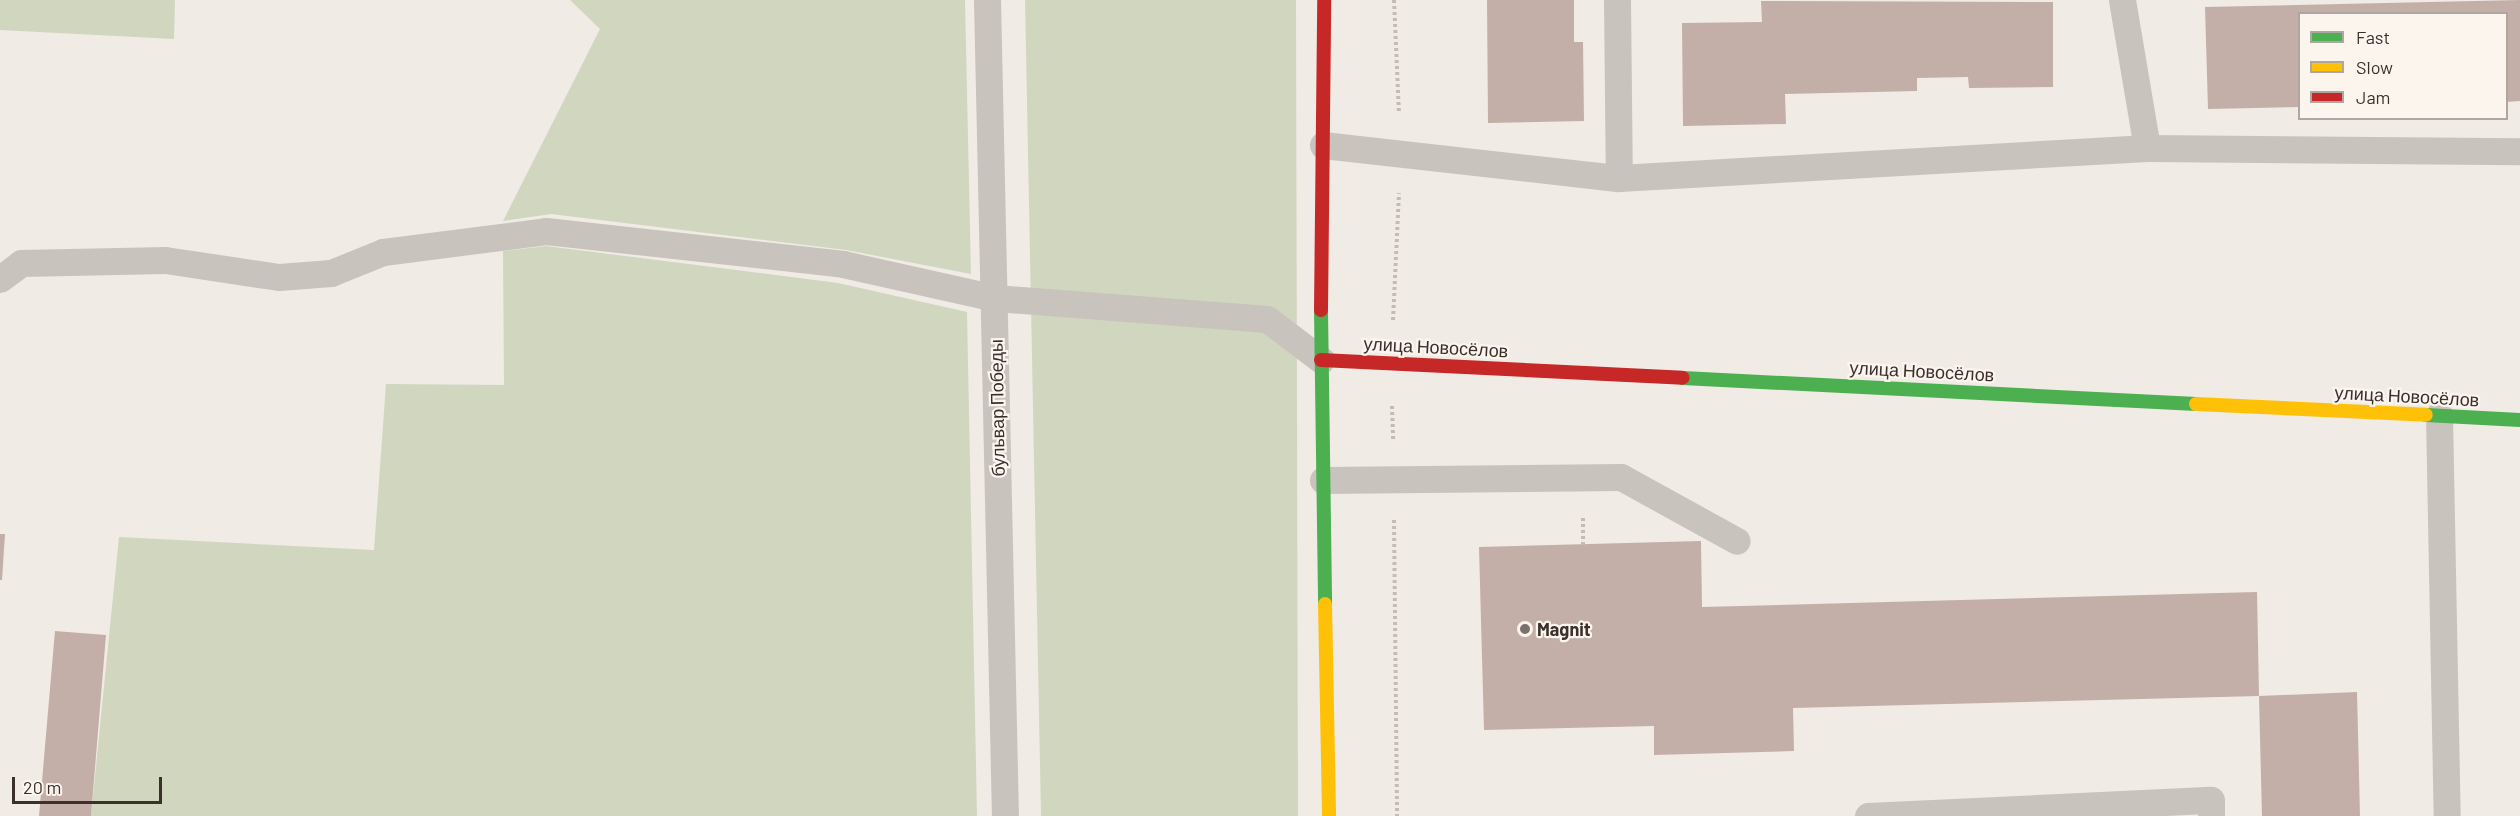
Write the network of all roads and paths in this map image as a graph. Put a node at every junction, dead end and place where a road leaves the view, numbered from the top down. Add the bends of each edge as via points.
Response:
1 (987, 0) edge
2 (1324, 0) edge
3 (1617, 0) edge
4 (2122, 0) edge
5 (1323, 145) junction
6 (2147, 148) junction
7 (2520, 151) edge
8 (1618, 178) junction
9 (10, 259) edge
10 (0, 279) edge
11 (995, 298) junction
12 (1321, 360) junction
13 (2439, 415) junction
14 (2520, 420) edge
15 (1323, 480) junction
16 (1583, 507) dead end
17 (1737, 541) dead end
18 (1583, 544) dead end
19 (1005, 816) edge
20 (1329, 816) edge
21 (1868, 816) edge
22 (2211, 816) edge
23 (2447, 816) edge

1 - 11 lane, бульвар Победы
2 - 5 street
3 - 8 lane
4 - 6 lane
5 - 8 lane
5 - 12 street
6 - 7 lane
6 - 8 lane
9 - 10 lane
9 - 11 lane via 165,260 279,277 331,273 383,252 546,231 843,264
11 - 12 lane via 1267,319
11 - 19 lane, бульвар Победы
12 - 13 street, улица Новосёлов
12 - 15 street
13 - 14 street, улица Новосёлов
13 - 23 lane
15 - 17 lane via 1621,477
15 - 20 street
16 - 18 path
21 - 22 lane via 2211,800

